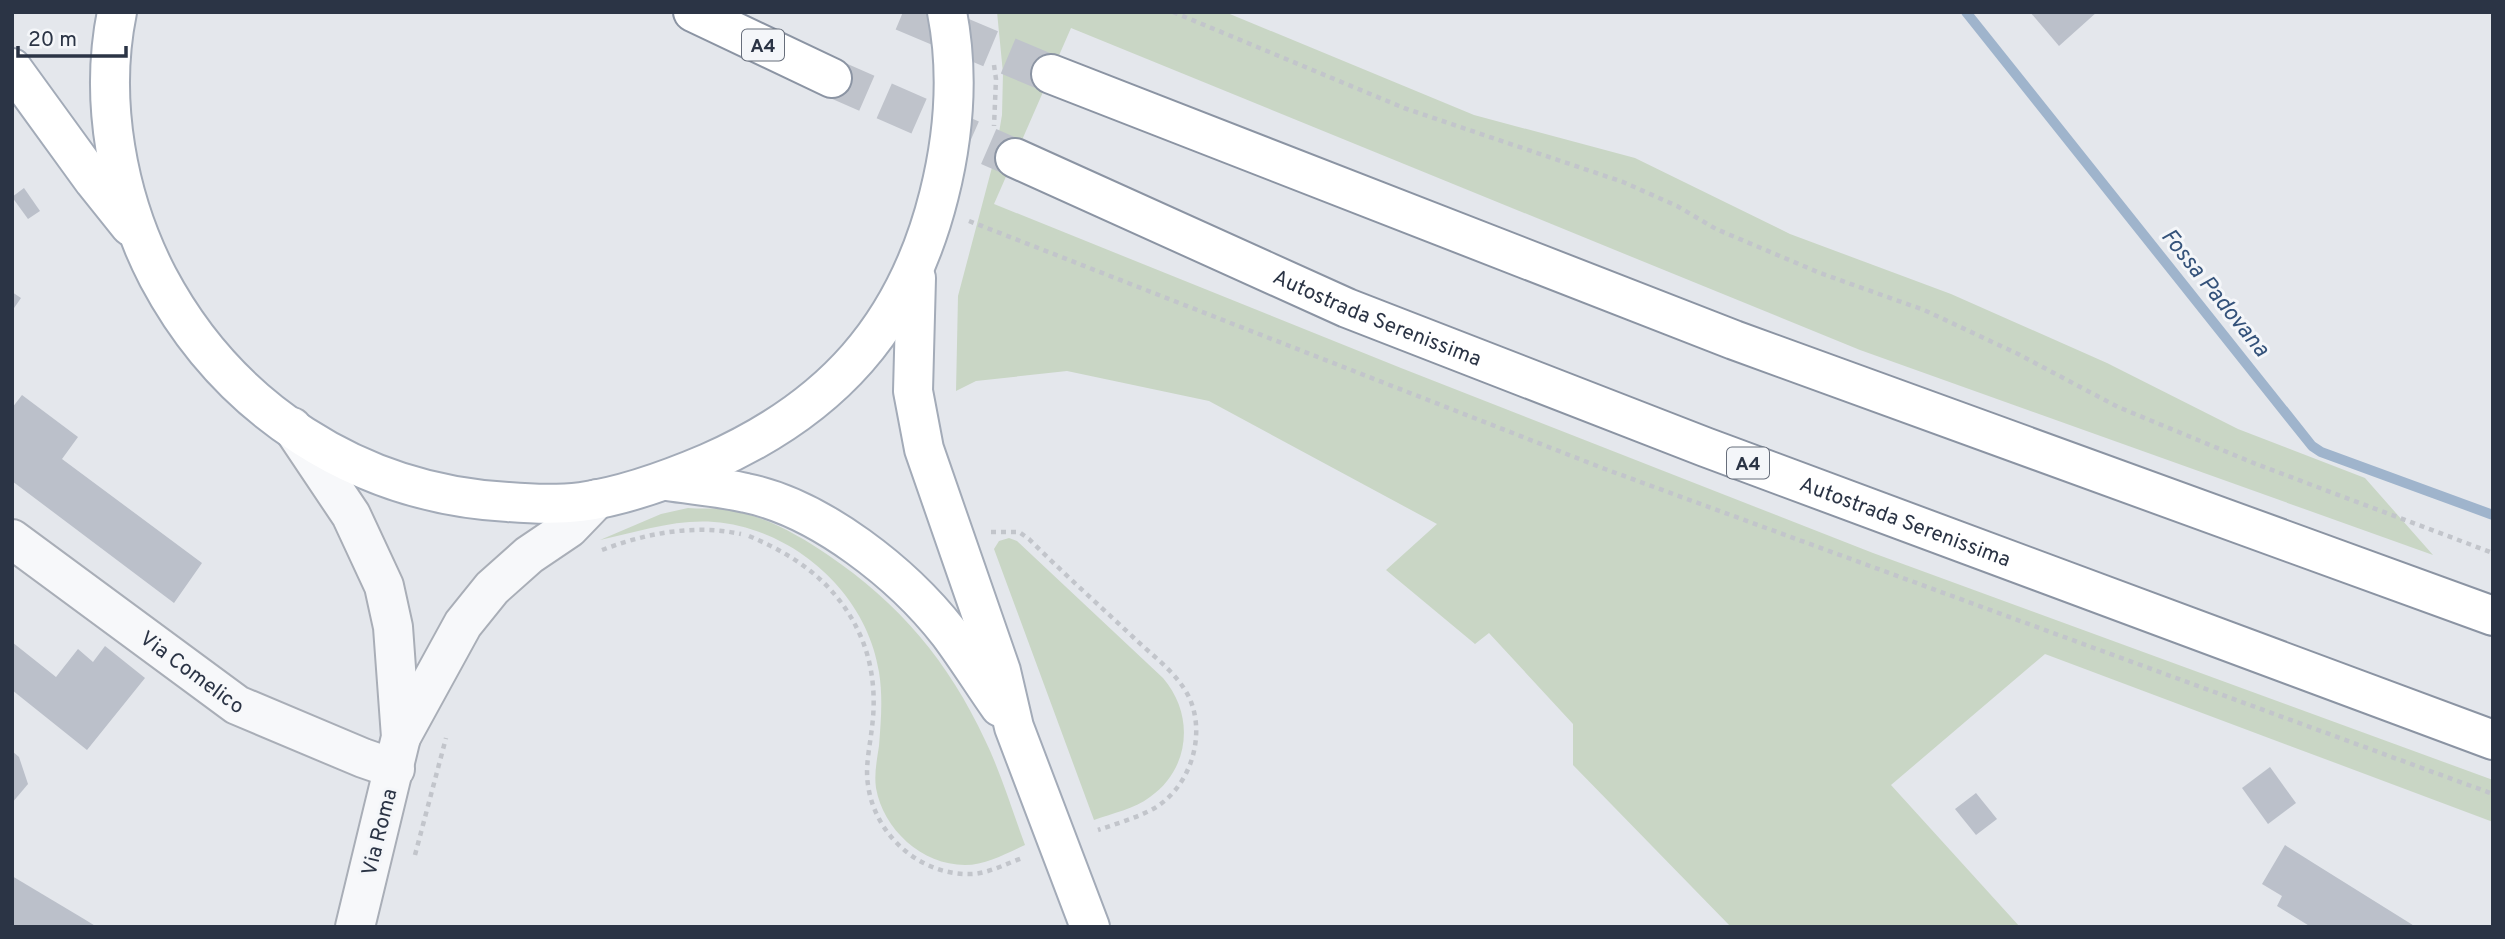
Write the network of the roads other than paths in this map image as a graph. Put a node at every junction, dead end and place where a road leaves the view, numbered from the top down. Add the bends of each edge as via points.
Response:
1 (117, 12) edge
2 (693, 12) edge
3 (947, 12) edge
4 (12, 68) edge
5 (1051, 74) tunnel mouth
6 (832, 78) tunnel mouth
7 (1003, 146) tunnel mouth
8 (140, 237) junction
9 (916, 262) junction
10 (292, 427) junction
11 (667, 481) junction
12 (597, 499) junction
13 (12, 539) edge
14 (2493, 616) edge
15 (1014, 727) junction
16 (2493, 740) edge
17 (398, 753) junction
18 (355, 927) edge
19 (1090, 927) edge

1 - 8 main road via 110,71 112,120 126,194
2 - 6 main road, A4
3 - 9 main road via 954,96 948,153 936,208
4 - 8 main road via 93,181
5 - 14 main road via 1734,340
7 - 16 main road, Autostrada Serenissima / A4 via 1347,308 1718,452
8 - 10 main road via 173,304 197,340 247,391
9 - 11 main road via 876,335 817,399 768,433
9 - 15 main road via 913,391 924,449 1001,671
10 - 12 main road via 357,467 429,491 525,503
10 - 17 street via 351,515 384,586 393,627
11 - 12 main road
11 - 15 main road via 748,493 789,507 864,549 948,631
12 - 17 street via 569,528 492,587 463,624
13 - 17 street, Via Comelico via 237,705 363,758
15 - 19 main road
17 - 18 street, Via Roma

